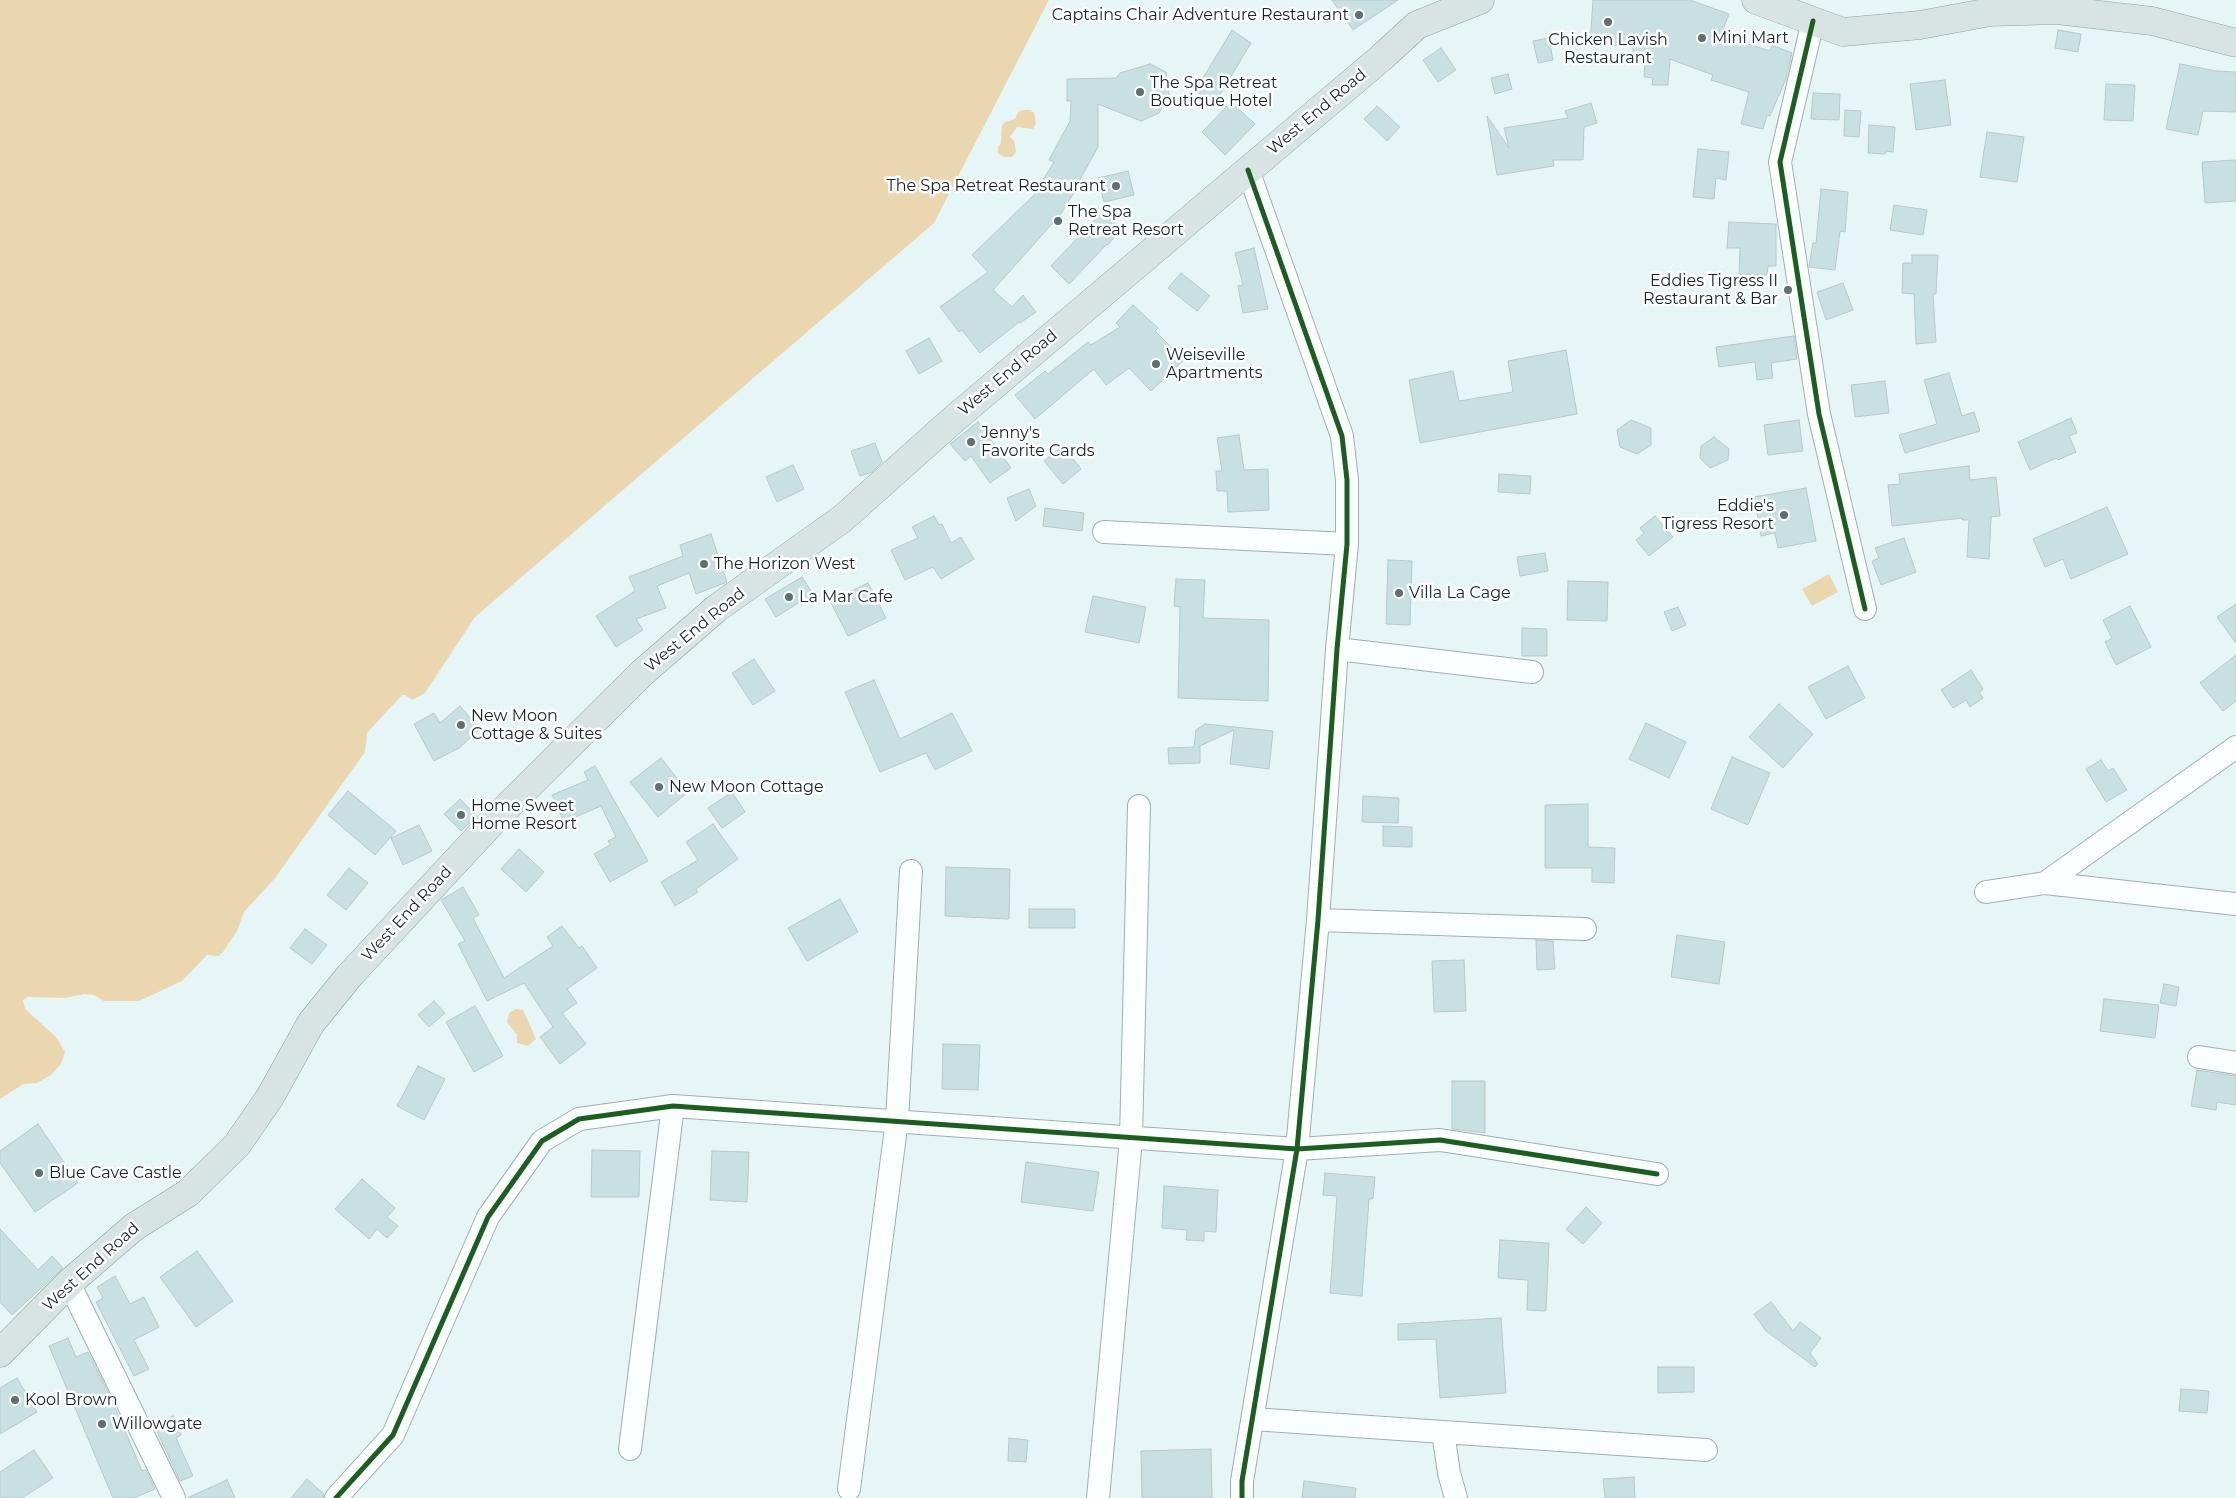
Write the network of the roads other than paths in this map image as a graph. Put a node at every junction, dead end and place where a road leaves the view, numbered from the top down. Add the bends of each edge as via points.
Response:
1 (1480, 0) edge
2 (1756, 0) edge
3 (1813, 22) junction
4 (2236, 43) edge
5 (1248, 170) junction
6 (1104, 532) dead end
7 (1347, 544) junction
8 (1865, 609) dead end
9 (1337, 649) junction
10 (1532, 672) dead end
11 (2236, 747) edge
12 (1139, 806) dead end
13 (911, 871) dead end
14 (2045, 883) junction
15 (1986, 892) dead end
16 (2236, 904) edge
17 (1318, 920) junction
18 (1585, 930) dead end
19 (2199, 1057) dead end
20 (2236, 1062) edge
21 (673, 1106) junction
22 (897, 1120) junction
23 (1131, 1139) junction
24 (1297, 1149) junction
25 (1656, 1174) dead end
26 (69, 1283) junction
27 (0, 1353) edge
28 (1253, 1419) junction
29 (1443, 1432) junction
30 (630, 1449) dead end
31 (1706, 1450) dead end
32 (848, 1489) dead end
33 (174, 1498) edge
34 (336, 1498) edge
35 (1098, 1498) edge
36 (1242, 1498) edge
37 (1456, 1498) edge

1 - 5 main road, West End Road via 1417,24
2 - 3 main road
3 - 4 main road via 1843,32 1920,25 1990,12 2057,10 2152,21
3 - 8 street via 1780,162 1819,414
5 - 7 street via 1342,436 1347,480
5 - 26 main road, West End Road via 954,419 842,519 718,608 642,673 496,818 350,975 311,1023 270,1097 237,1145 188,1193 134,1227
6 - 7 street
7 - 9 street
9 - 10 street
9 - 17 street
11 - 14 street
12 - 23 street
13 - 22 street
14 - 15 street
14 - 16 street
17 - 18 street
17 - 24 street
19 - 20 street
21 - 22 street
21 - 30 street
21 - 34 street via 579,1120 542,1141 488,1217 393,1435
22 - 23 street
22 - 32 street
23 - 24 street
23 - 35 street
24 - 25 street via 1440,1140
24 - 28 street
26 - 27 main road, West End Road
26 - 33 street
28 - 29 street
28 - 36 street
29 - 31 street
29 - 37 street

